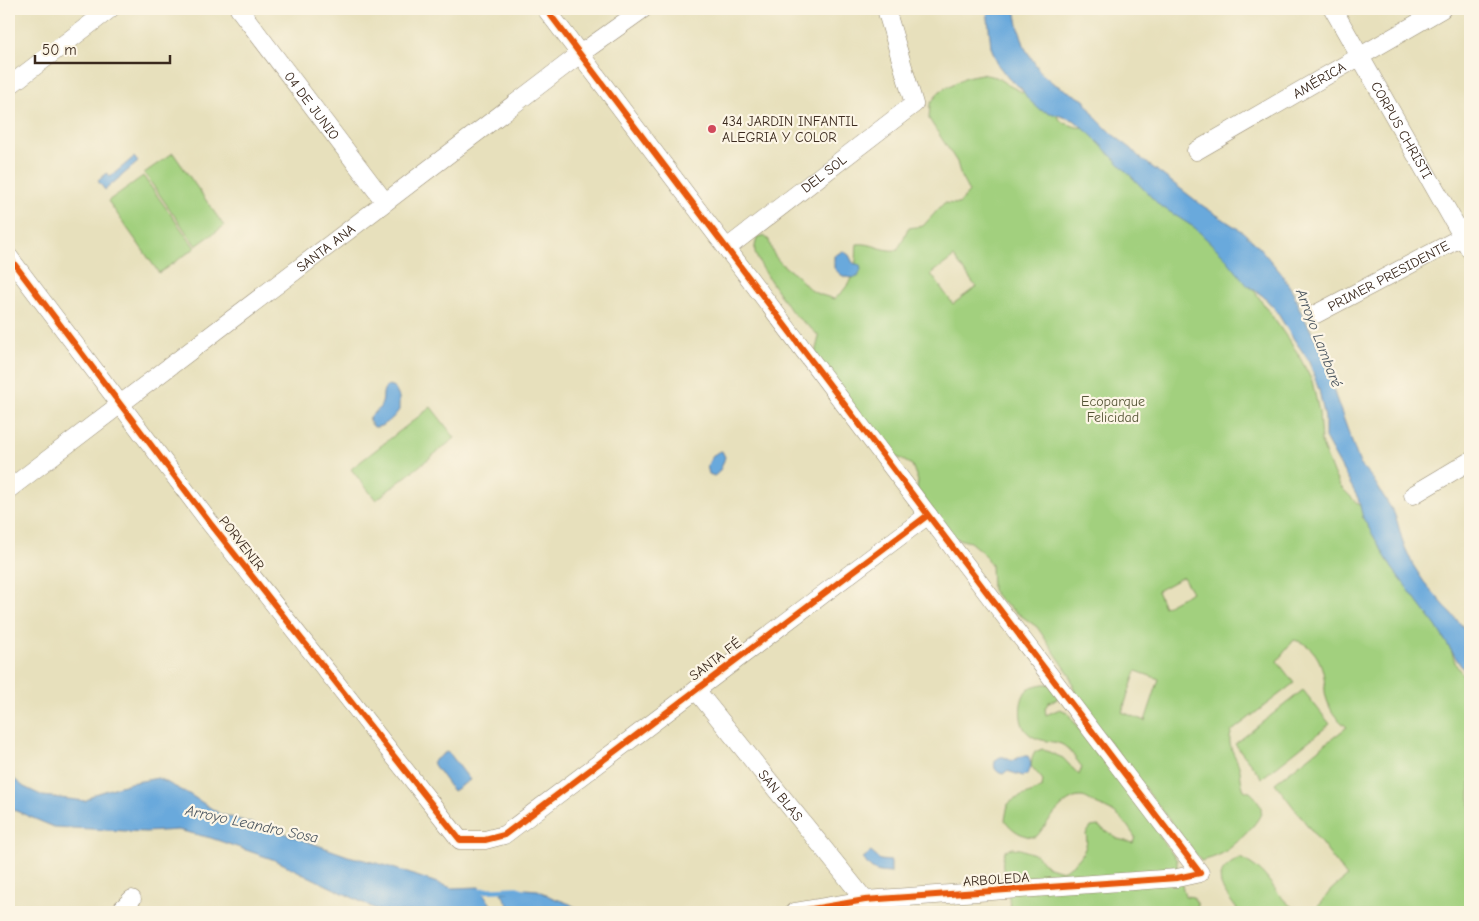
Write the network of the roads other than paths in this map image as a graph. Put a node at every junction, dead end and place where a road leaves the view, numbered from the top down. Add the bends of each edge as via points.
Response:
1 (110, 9) edge
2 (239, 9) edge
3 (546, 9) edge
4 (643, 9) edge
5 (886, 9) edge
6 (1332, 9) edge
7 (1442, 9) edge
8 (580, 54) junction
9 (1359, 57) junction
10 (9, 86) edge
11 (1196, 151) dead end
12 (385, 202) junction
13 (1466, 243) edge
14 (727, 248) junction
15 (9, 257) edge
16 (1316, 314) dead end
17 (120, 404) junction
18 (1470, 461) edge
19 (9, 489) edge
20 (1413, 495) dead end
21 (928, 515) junction
22 (696, 690) junction
23 (460, 840) joint
24 (132, 899) dead end
25 (865, 900) junction
26 (119, 912) edge
27 (794, 912) edge

1 - 10 street
2 - 12 street, 04 DE JUNIO
3 - 8 street
4 - 8 street, SANTA ANA
5 - 14 street, DEL SOL via 914,104
6 - 9 street, CORPUS CHRISTI
7 - 9 street, AMÉRICA
8 - 12 street, SANTA ANA
8 - 14 street
9 - 11 street, AMÉRICA
9 - 13 street, CORPUS CHRISTI
12 - 17 street, SANTA ANA
13 - 16 street, PRIMER PRESIDENTE
14 - 21 street
15 - 17 street, PORVENIR
17 - 19 street, SANTA ANA
17 - 23 street, PORVENIR
18 - 20 street
21 - 22 street, SANTA FÉ
21 - 25 street, ARBOLEDA via 1200,873 1177,878
22 - 23 street, SANTA FÉ via 504,835 485,840
22 - 25 street, SAN BLAS
24 - 26 street
25 - 27 street, ARBOLEDA

